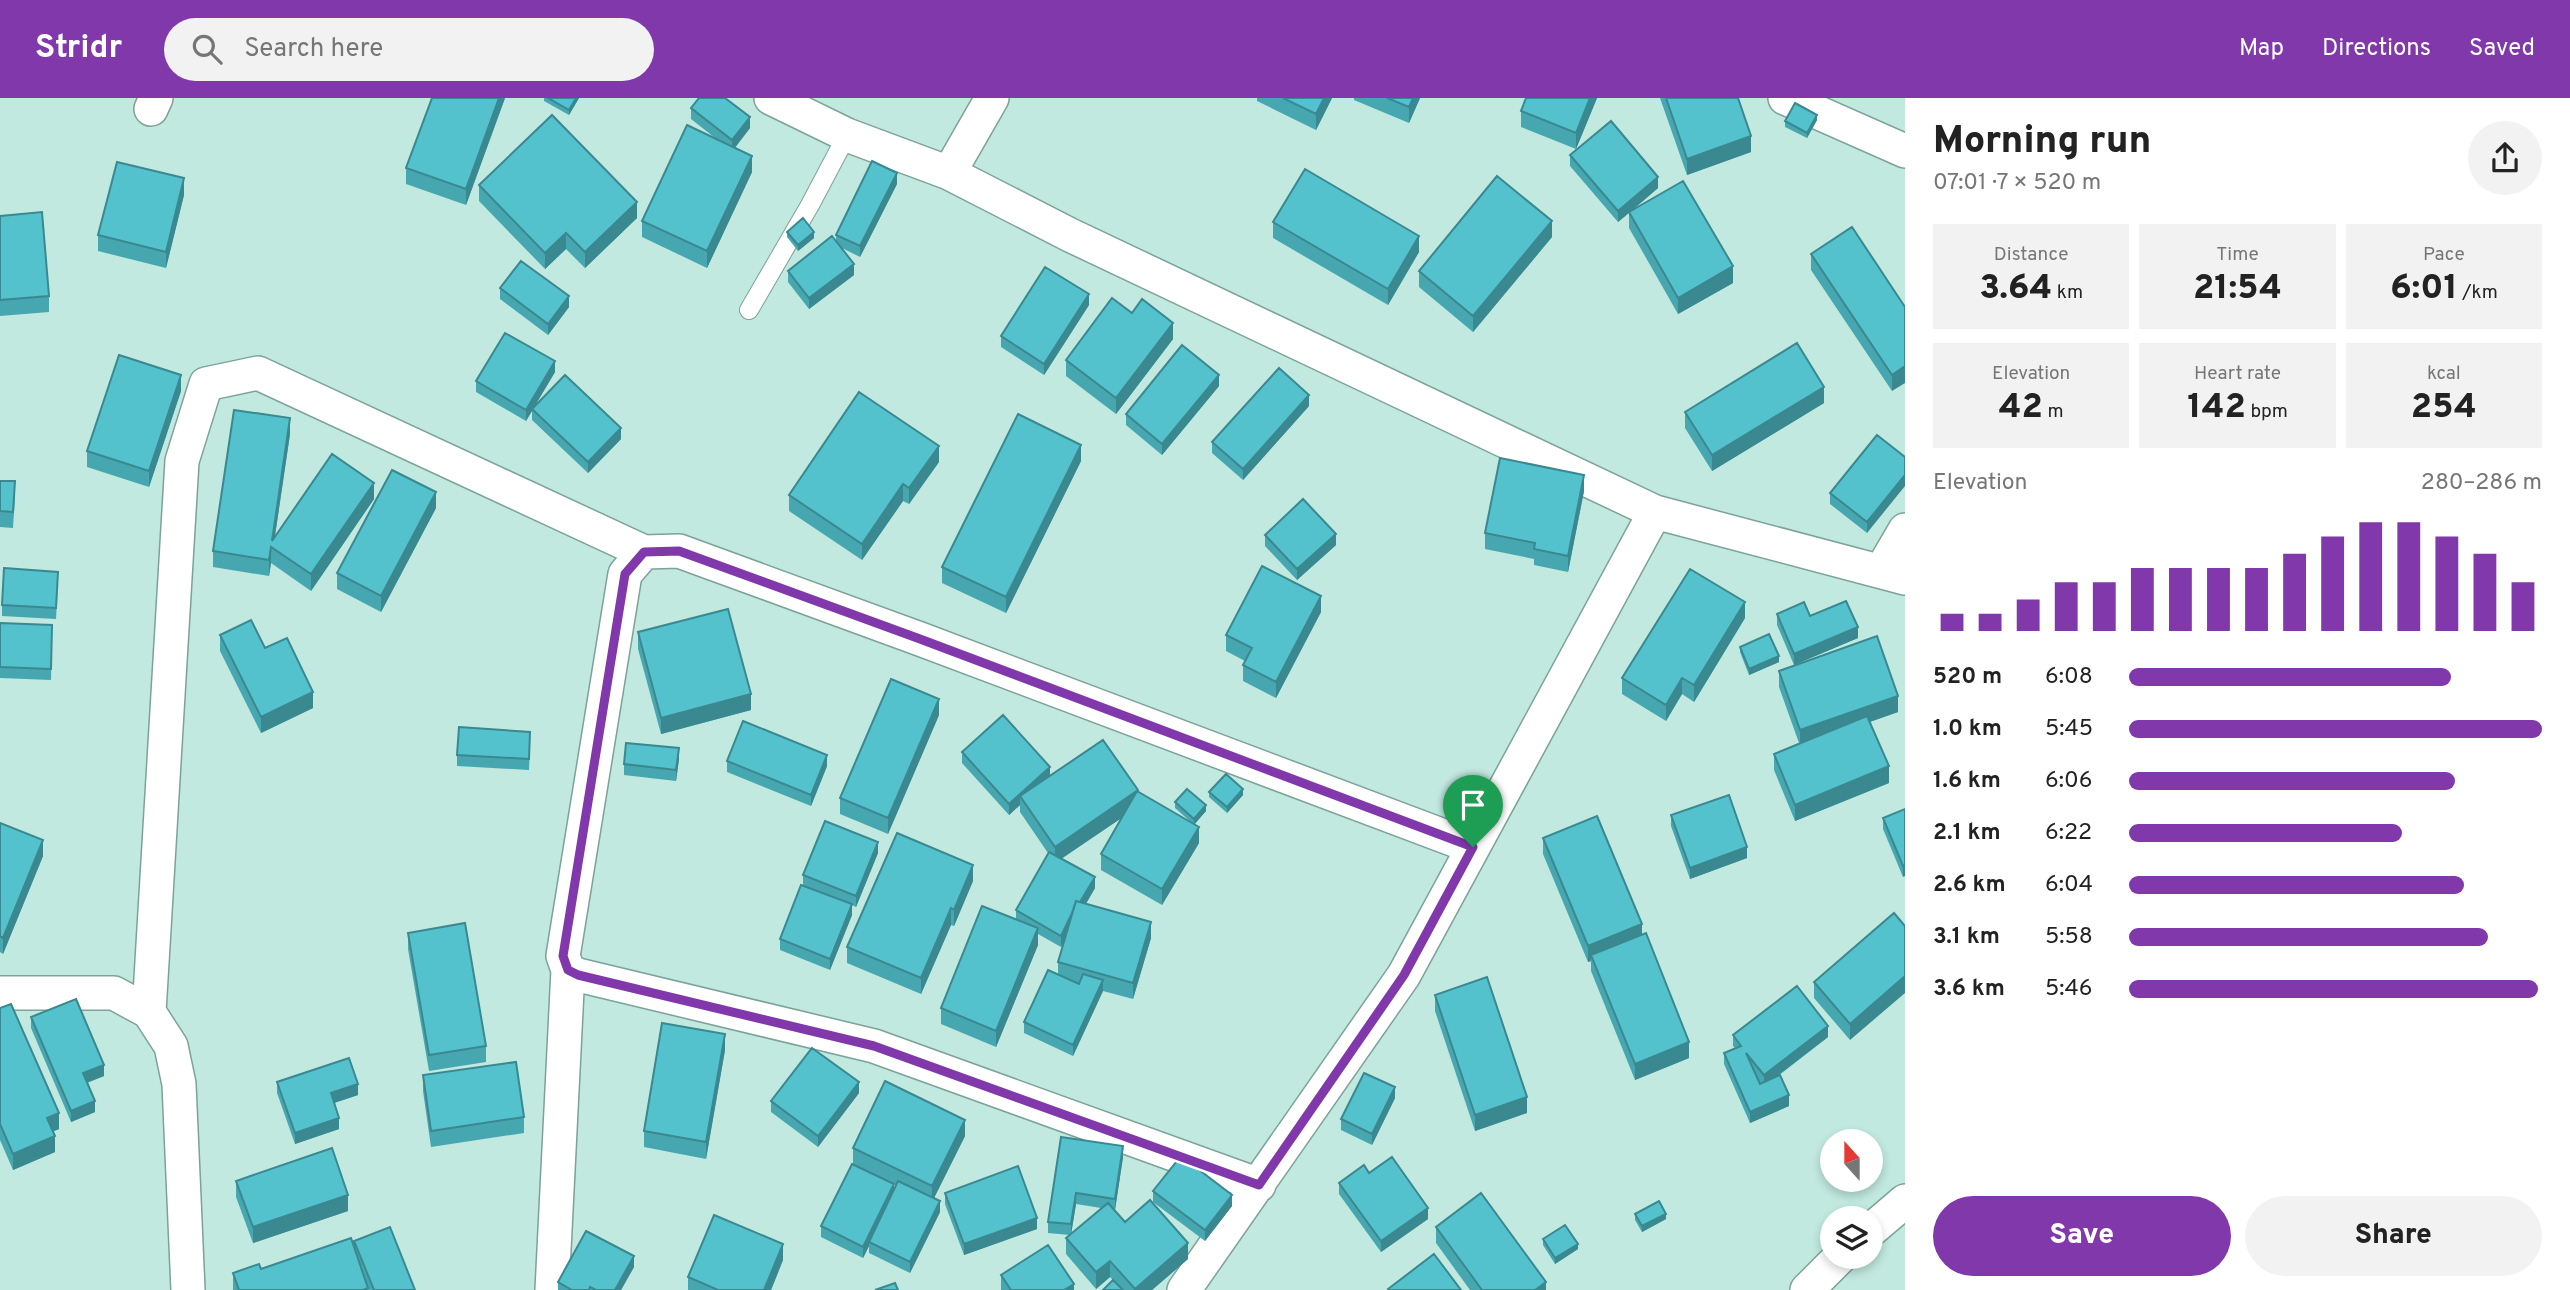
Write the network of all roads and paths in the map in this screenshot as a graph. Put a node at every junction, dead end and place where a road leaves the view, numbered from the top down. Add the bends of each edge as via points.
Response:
1 (771, 98) edge
2 (992, 98) edge
3 (1785, 98) edge
4 (847, 135) junction
5 (1905, 151) edge
6 (950, 173) junction
7 (749, 310) dead end
8 (1655, 512) junction
9 (1905, 530) edge
10 (644, 552) junction
11 (1893, 574) edge
12 (1473, 847) junction
13 (568, 970) junction
14 (0, 993) edge
15 (149, 1012) junction
16 (1259, 1185) junction
17 (1905, 1201) edge
18 (1883, 1220) edge
19 (188, 1290) edge
20 (552, 1290) edge
21 (1184, 1290) edge

1 - 4 street
2 - 6 street
3 - 5 street
4 - 6 street
4 - 7 lane
6 - 8 street
8 - 11 street
8 - 12 street
9 - 11 street
10 - 12 street via 679,551
10 - 13 street via 625,574 563,956
10 - 15 street via 258,373 206,384 182,461
12 - 16 street via 1404,975
13 - 16 street via 874,1046
13 - 20 street
14 - 15 street via 114,993
15 - 19 street via 171,1046 179,1084
16 - 21 street
17 - 18 street

